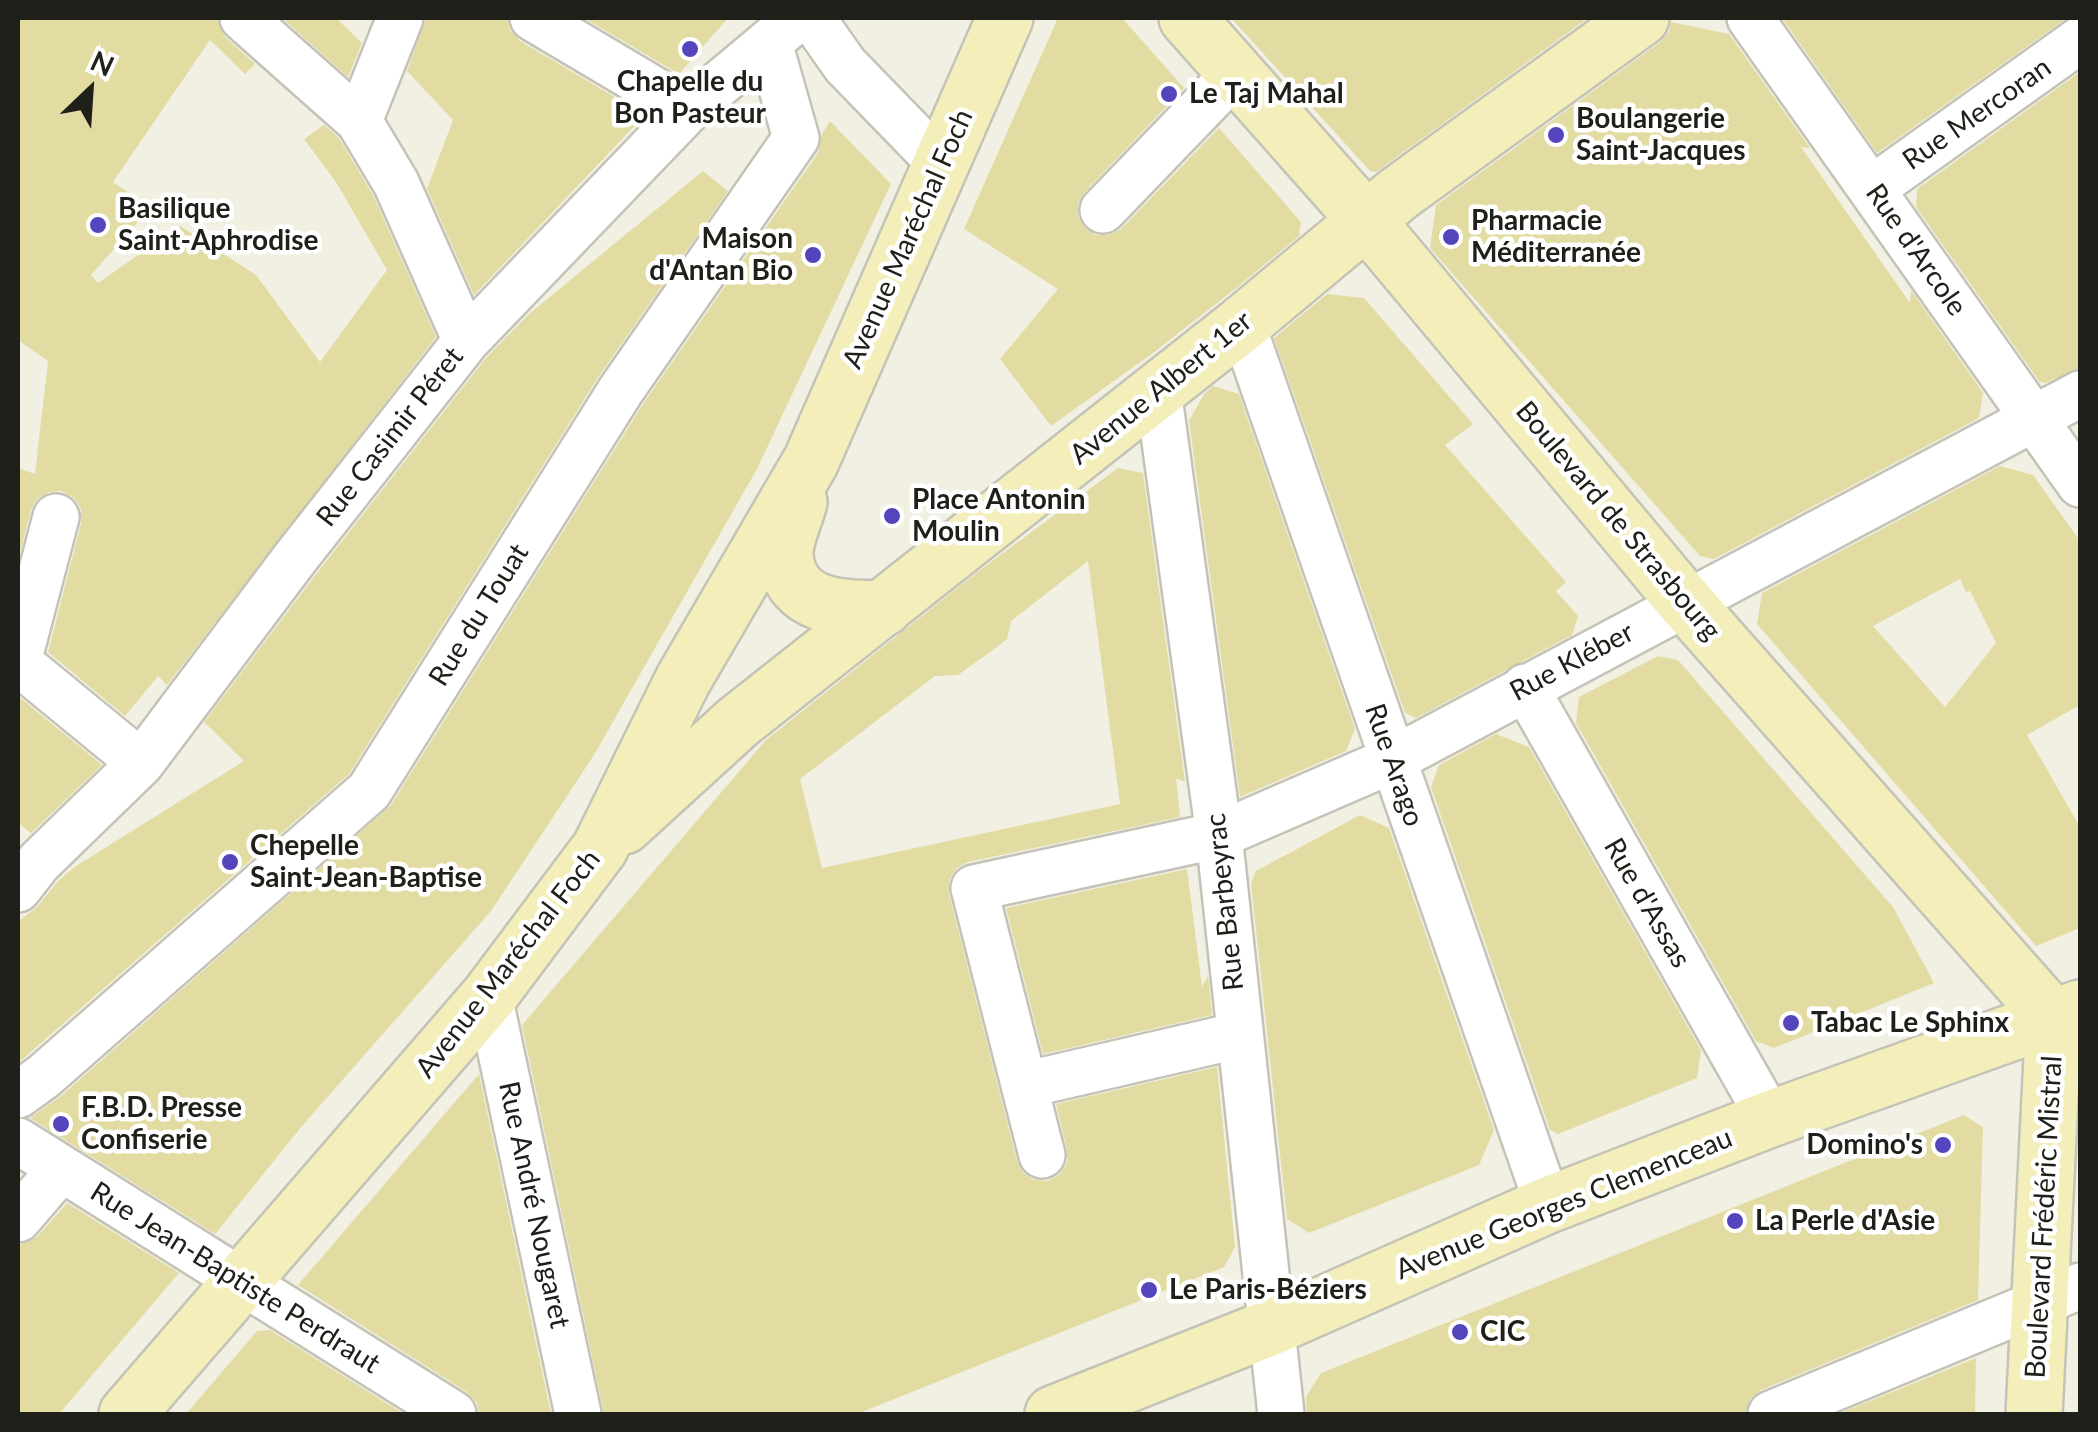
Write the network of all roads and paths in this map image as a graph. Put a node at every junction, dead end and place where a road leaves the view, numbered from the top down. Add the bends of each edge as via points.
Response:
1 (243, 18) edge
2 (400, 18) edge
3 (533, 18) edge
4 (812, 18) edge
5 (1005, 18) edge
6 (1187, 18) edge
7 (1641, 18) edge
8 (1750, 18) edge
9 (784, 30) edge
10 (2080, 40) edge
11 (1237, 71) junction
12 (688, 110) junction
13 (359, 120) junction
14 (942, 165) junction
15 (1873, 188) junction
16 (1102, 210) dead end
17 (1366, 220) junction
18 (1242, 324) junction
19 (466, 341) junction
20 (1158, 390) junction
21 (2080, 394) edge
22 (2034, 420) junction
23 (810, 460) junction
24 (2080, 484) edge
25 (56, 517) dead end
26 (1685, 602) junction
27 (884, 608) junction
28 (1524, 687) junction
29 (1392, 760) junction
30 (141, 762) junction
31 (1219, 835) junction
32 (600, 848) junction
33 (25, 865) edge
34 (489, 996) junction
35 (2067, 1013) edge
36 (1240, 1035) junction
37 (1024, 1085) junction
38 (18, 1095) edge
39 (1770, 1119) junction
40 (18, 1140) edge
41 (1042, 1155) dead end
42 (61, 1169) junction
43 (1548, 1205) junction
44 (18, 1220) edge
45 (242, 1282) junction
46 (2060, 1294) edge
47 (1272, 1328) junction
48 (127, 1414) edge
49 (453, 1414) edge
50 (578, 1414) edge
51 (1053, 1414) edge
52 (1281, 1414) edge
53 (1771, 1414) edge
54 (2034, 1414) edge

1 - 13 street
2 - 13 street
3 - 12 street
4 - 14 street via 845,65
5 - 14 main road, Avenue Maréchal Foch
6 - 11 main road, Boulevard de Strasbourg
7 - 17 main road, Avenue Albert 1er
8 - 15 street, Rue d'Arcole
9 - 12 street, Rue Casimir Péret
9 - 38 street, Rue du Touat via 796,138 621,390 369,791
10 - 15 street, Rue Mercoran
11 - 16 street
11 - 17 main road, Boulevard de Strasbourg
12 - 19 street, Rue Casimir Péret
13 - 19 street via 396,182
14 - 23 main road, Avenue Maréchal Foch
15 - 22 street, Rue d'Arcole
17 - 18 main road, Avenue Albert 1er
17 - 26 main road, Boulevard de Strasbourg
18 - 20 main road, Avenue Albert 1er
18 - 29 street, Rue Arago
19 - 30 street, Rue Casimir Péret
20 - 27 main road, Avenue Albert 1er
20 - 31 street, Rue Barbeyrac
21 - 22 street, Rue Kléber
22 - 24 street, Rue d'Arcole
22 - 26 street, Rue Kléber
23 - 27 main road, Avenue Maréchal Foch via 785,554 795,588 816,603
23 - 32 main road, Avenue Maréchal Foch via 682,680
25 - 30 street via 18,662
26 - 28 street, Rue Kléber
26 - 35 main road, Boulevard de Strasbourg
27 - 32 main road, Avenue Albert 1er via 738,722
28 - 29 street, Rue Kléber
28 - 39 street, Rue d'Assas
29 - 31 street, Rue Kléber
29 - 43 street, Rue Arago
30 - 33 street, Rue Casimir Péret
31 - 36 street, Rue Barbeyrac
31 - 37 street, Rue Kléber via 974,888
32 - 34 main road, Avenue Maréchal Foch
34 - 45 main road, Avenue Maréchal Foch
34 - 50 street, Rue André Nougaret
35 - 39 main road, Avenue Georges Clemenceau
35 - 46 main road, Boulevard Frédéric Mistral
36 - 37 street
36 - 47 street, Rue Barbeyrac
37 - 41 street
39 - 43 main road, Avenue Georges Clemenceau
40 - 42 street, Rue Jean-Baptiste Perdraut
42 - 44 street
42 - 45 street, Rue Jean-Baptiste Perdraut
43 - 47 main road, Avenue Georges Clemenceau
45 - 48 main road, Avenue Maréchal Foch
45 - 49 street, Rue Jean-Baptiste Perdraut
46 - 53 street
46 - 54 main road, Boulevard Frédéric Mistral
47 - 51 main road, Avenue Georges Clemenceau
47 - 52 street, Rue Barbeyrac

